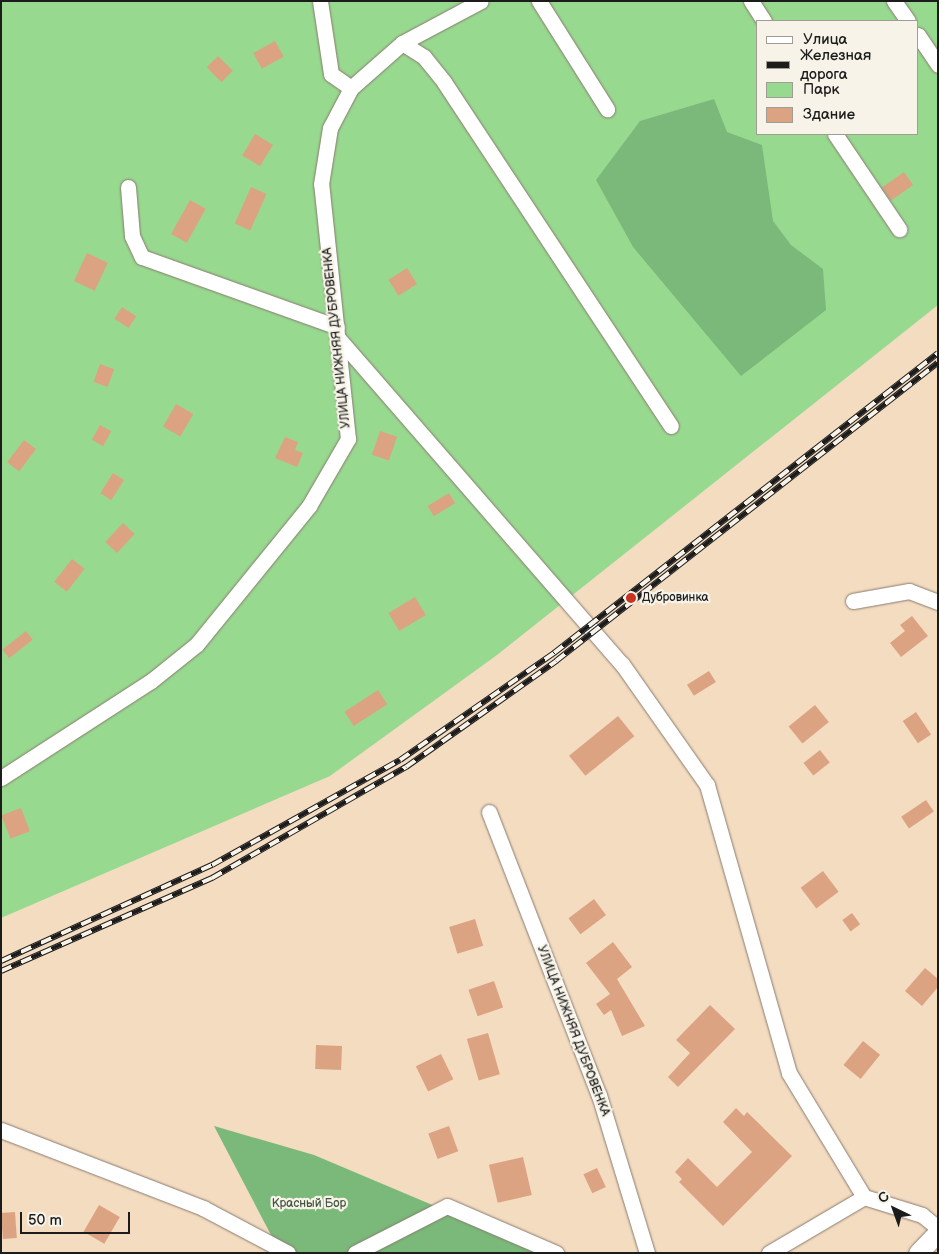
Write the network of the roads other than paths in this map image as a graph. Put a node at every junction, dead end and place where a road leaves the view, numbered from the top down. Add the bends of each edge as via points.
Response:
1 (320, 1) edge
2 (481, 1) edge
3 (540, 1) edge
4 (751, 1) edge
5 (894, 1) edge
6 (763, 20) edge
7 (907, 20) edge
8 (919, 36) edge
9 (402, 43) junction
10 (938, 65) edge
11 (351, 88) junction
12 (607, 108) dead end
13 (836, 135) edge
14 (128, 186) dead end
15 (899, 229) dead end
16 (338, 333) junction
17 (671, 426) dead end
18 (853, 601) dead end
19 (938, 602) edge
20 (1, 778) edge
21 (489, 812) dead end
22 (1, 1130) edge
23 (864, 1196) junction
24 (938, 1228) edge
25 (938, 1232) edge
26 (288, 1253) edge
27 (355, 1253) edge
28 (556, 1253) edge
29 (648, 1253) edge
30 (769, 1253) edge
31 (918, 1253) edge

1 - 11 street via 332,74
2 - 9 street, УЛИЦА НИЖНЯЯ ДУБРОВЕНКА
3 - 12 street
4 - 6 street
5 - 7 street
8 - 10 street
9 - 11 street, УЛИЦА НИЖНЯЯ ДУБРОВЕНКА
9 - 17 street via 424,57 444,82
11 - 16 street, УЛИЦА НИЖНЯЯ ДУБРОВЕНКА via 330,128 321,184
13 - 15 street
14 - 16 street via 132,236 142,257
16 - 20 street, УЛИЦА НИЖНЯЯ ДУБРОВЕНКА via 348,439 309,506 241,595 197,644 151,681
16 - 23 street via 622,664 707,785 789,1072
18 - 19 street via 908,591
21 - 29 street, УЛИЦА НИЖНЯЯ ДУБРОВЕНКА via 600,1095
22 - 26 street via 203,1208
23 - 24 street via 922,1215
23 - 30 street
25 - 31 main road
27 - 28 street via 447,1206

